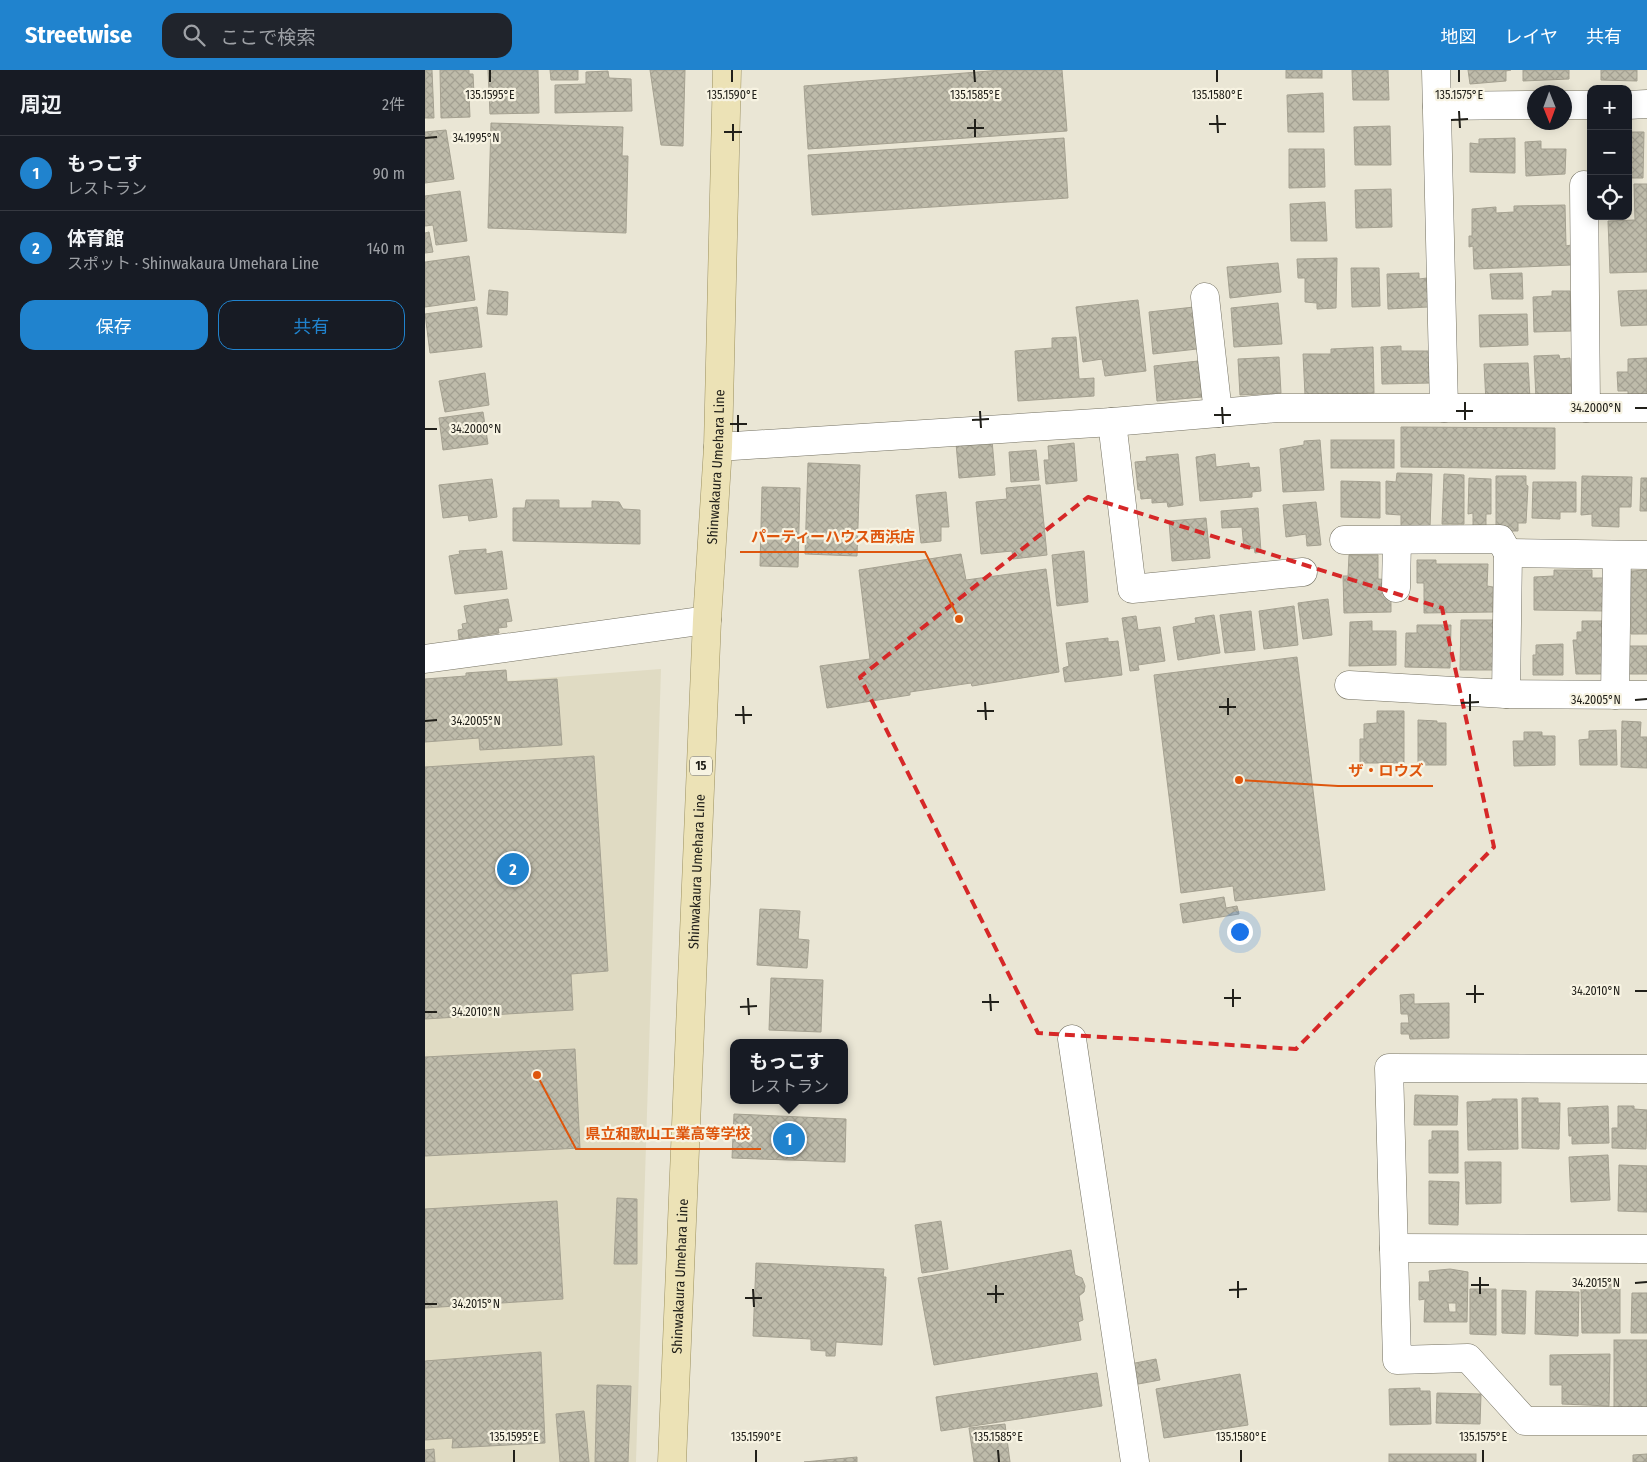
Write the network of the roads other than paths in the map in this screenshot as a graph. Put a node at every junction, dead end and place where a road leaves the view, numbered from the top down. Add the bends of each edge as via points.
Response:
1 (727, 70) edge
2 (1436, 70) edge
3 (1632, 104) edge
4 (1647, 104) edge
5 (1527, 105) edge
6 (1572, 105) edge
7 (1587, 105) edge
8 (1437, 106) junction
9 (1584, 185) dead end
10 (1205, 297) dead end
11 (1444, 408) junction
12 (1586, 408) junction
13 (1647, 408) edge
14 (1218, 413) junction
15 (1112, 422) junction
16 (718, 447) junction
17 (1344, 540) dead end
18 (1397, 540) junction
19 (1508, 553) junction
20 (1617, 555) junction
21 (1647, 555) edge
22 (1303, 572) dead end
23 (1396, 588) dead end
24 (707, 620) junction
25 (426, 654) edge
26 (1349, 685) dead end
27 (1507, 694) junction
28 (1615, 695) junction
29 (1647, 695) edge
30 (1072, 1039) dead end
31 (1647, 1069) edge
32 (1394, 1248) junction
33 (1647, 1249) edge
34 (1647, 1421) edge
35 (672, 1462) edge
36 (1135, 1462) edge

1 - 16 main road, Shinwakaura Umehara Line / 15
2 - 8 street
3 - 4 street
5 - 8 street
6 - 7 street
8 - 11 street
9 - 12 street
10 - 14 street
11 - 12 street
11 - 14 street via 1277,408
12 - 13 street
14 - 15 street
15 - 16 street
15 - 22 street via 1132,589
16 - 24 main road, Shinwakaura Umehara Line / 15
17 - 18 street
18 - 19 street via 1500,539
18 - 23 street
19 - 20 street
19 - 27 street
20 - 21 street
20 - 28 street
24 - 25 street
24 - 35 main road, Shinwakaura Umehara Line / 15
26 - 27 street
27 - 28 street
28 - 29 street
30 - 36 street
31 - 32 street via 1389,1068
32 - 33 street
32 - 34 street via 1397,1360 1468,1358 1525,1421

